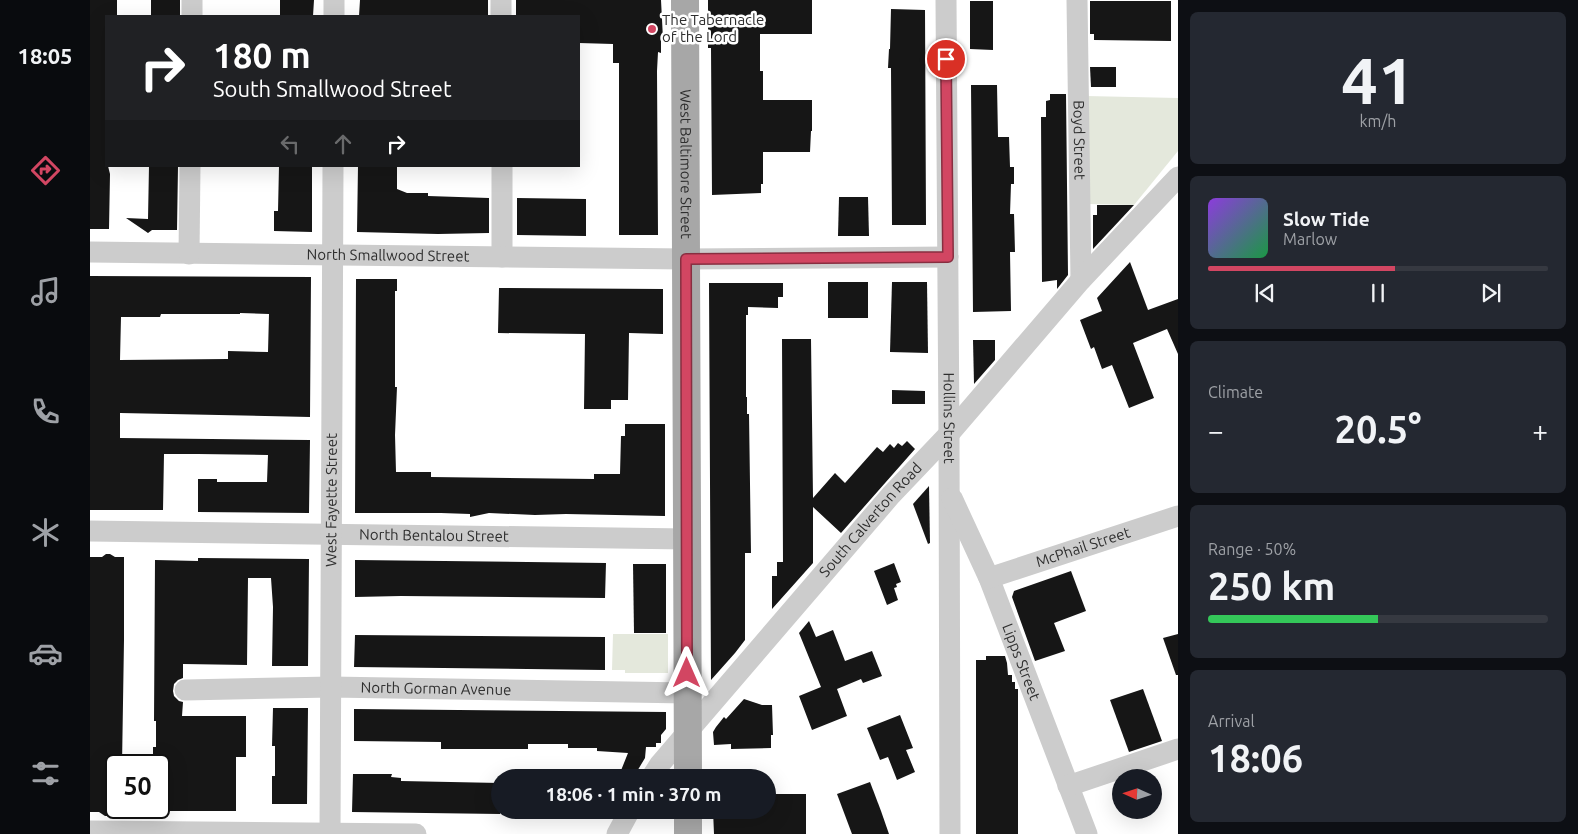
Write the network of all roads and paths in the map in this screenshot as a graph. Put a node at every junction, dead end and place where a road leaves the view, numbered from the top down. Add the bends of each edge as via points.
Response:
1 (192, 0) edge
2 (334, 0) edge
3 (501, 0) edge
4 (685, 0) edge
5 (946, 0) edge
6 (1077, 0) edge
7 (192, 15) edge
8 (334, 15) edge
9 (501, 15) edge
10 (190, 167) edge
11 (333, 167) edge
12 (502, 167) edge
13 (1178, 176) edge
14 (90, 252) edge
15 (189, 254) junction
16 (332, 255) junction
17 (502, 257) junction
18 (948, 257) junction
19 (686, 259) junction
20 (1081, 280) junction
21 (949, 434) junction
22 (949, 491) junction
23 (1178, 516) edge
24 (90, 532) edge
25 (331, 534) junction
26 (687, 539) junction
27 (988, 578) junction
28 (331, 688) junction
29 (185, 690) dead end
30 (687, 693) junction
31 (687, 732) junction
32 (1178, 749) edge
33 (657, 769) edge
34 (688, 769) edge
35 (1068, 786) junction
36 (625, 819) edge
37 (688, 819) edge
38 (90, 831) edge
39 (330, 834) edge
40 (416, 834) edge
41 (617, 834) edge
42 (688, 834) edge
43 (950, 834) edge
44 (1087, 834) edge

1 - 7 street
2 - 8 street
3 - 9 street
4 - 19 main road, West Baltimore Street
5 - 18 street, Hollins Street
6 - 20 street, Boyd Street
10 - 15 street
11 - 16 street, West Fayette Street
12 - 17 street
13 - 20 street, South Calverton Road
14 - 15 street, North Smallwood Street
15 - 16 street, North Smallwood Street
16 - 17 street, North Smallwood Street
16 - 25 street, West Fayette Street
17 - 19 street, North Smallwood Street
18 - 19 street, North Smallwood Street
18 - 21 street, Hollins Street
19 - 26 main road, West Baltimore Street
20 - 21 street, South Calverton Road
21 - 22 street, Hollins Street
21 - 31 street, South Calverton Road via 885,502
22 - 27 street, Lipps Street
22 - 43 street, Hollins Street
23 - 27 street, McPhail Street
24 - 25 street, North Bentalou Street
25 - 26 street, North Bentalou Street
25 - 28 street, West Fayette Street
26 - 30 main road, West Baltimore Street
27 - 35 street, Lipps Street
28 - 29 street, North Gorman Avenue
28 - 30 street, North Gorman Avenue
28 - 39 street, West Fayette Street
30 - 31 main road, West Baltimore Street
31 - 33 street, South Calverton Road
31 - 34 main road, West Baltimore Street
32 - 35 street
35 - 44 street, Lipps Street
36 - 41 street
37 - 42 main road
38 - 39 street
39 - 40 street

